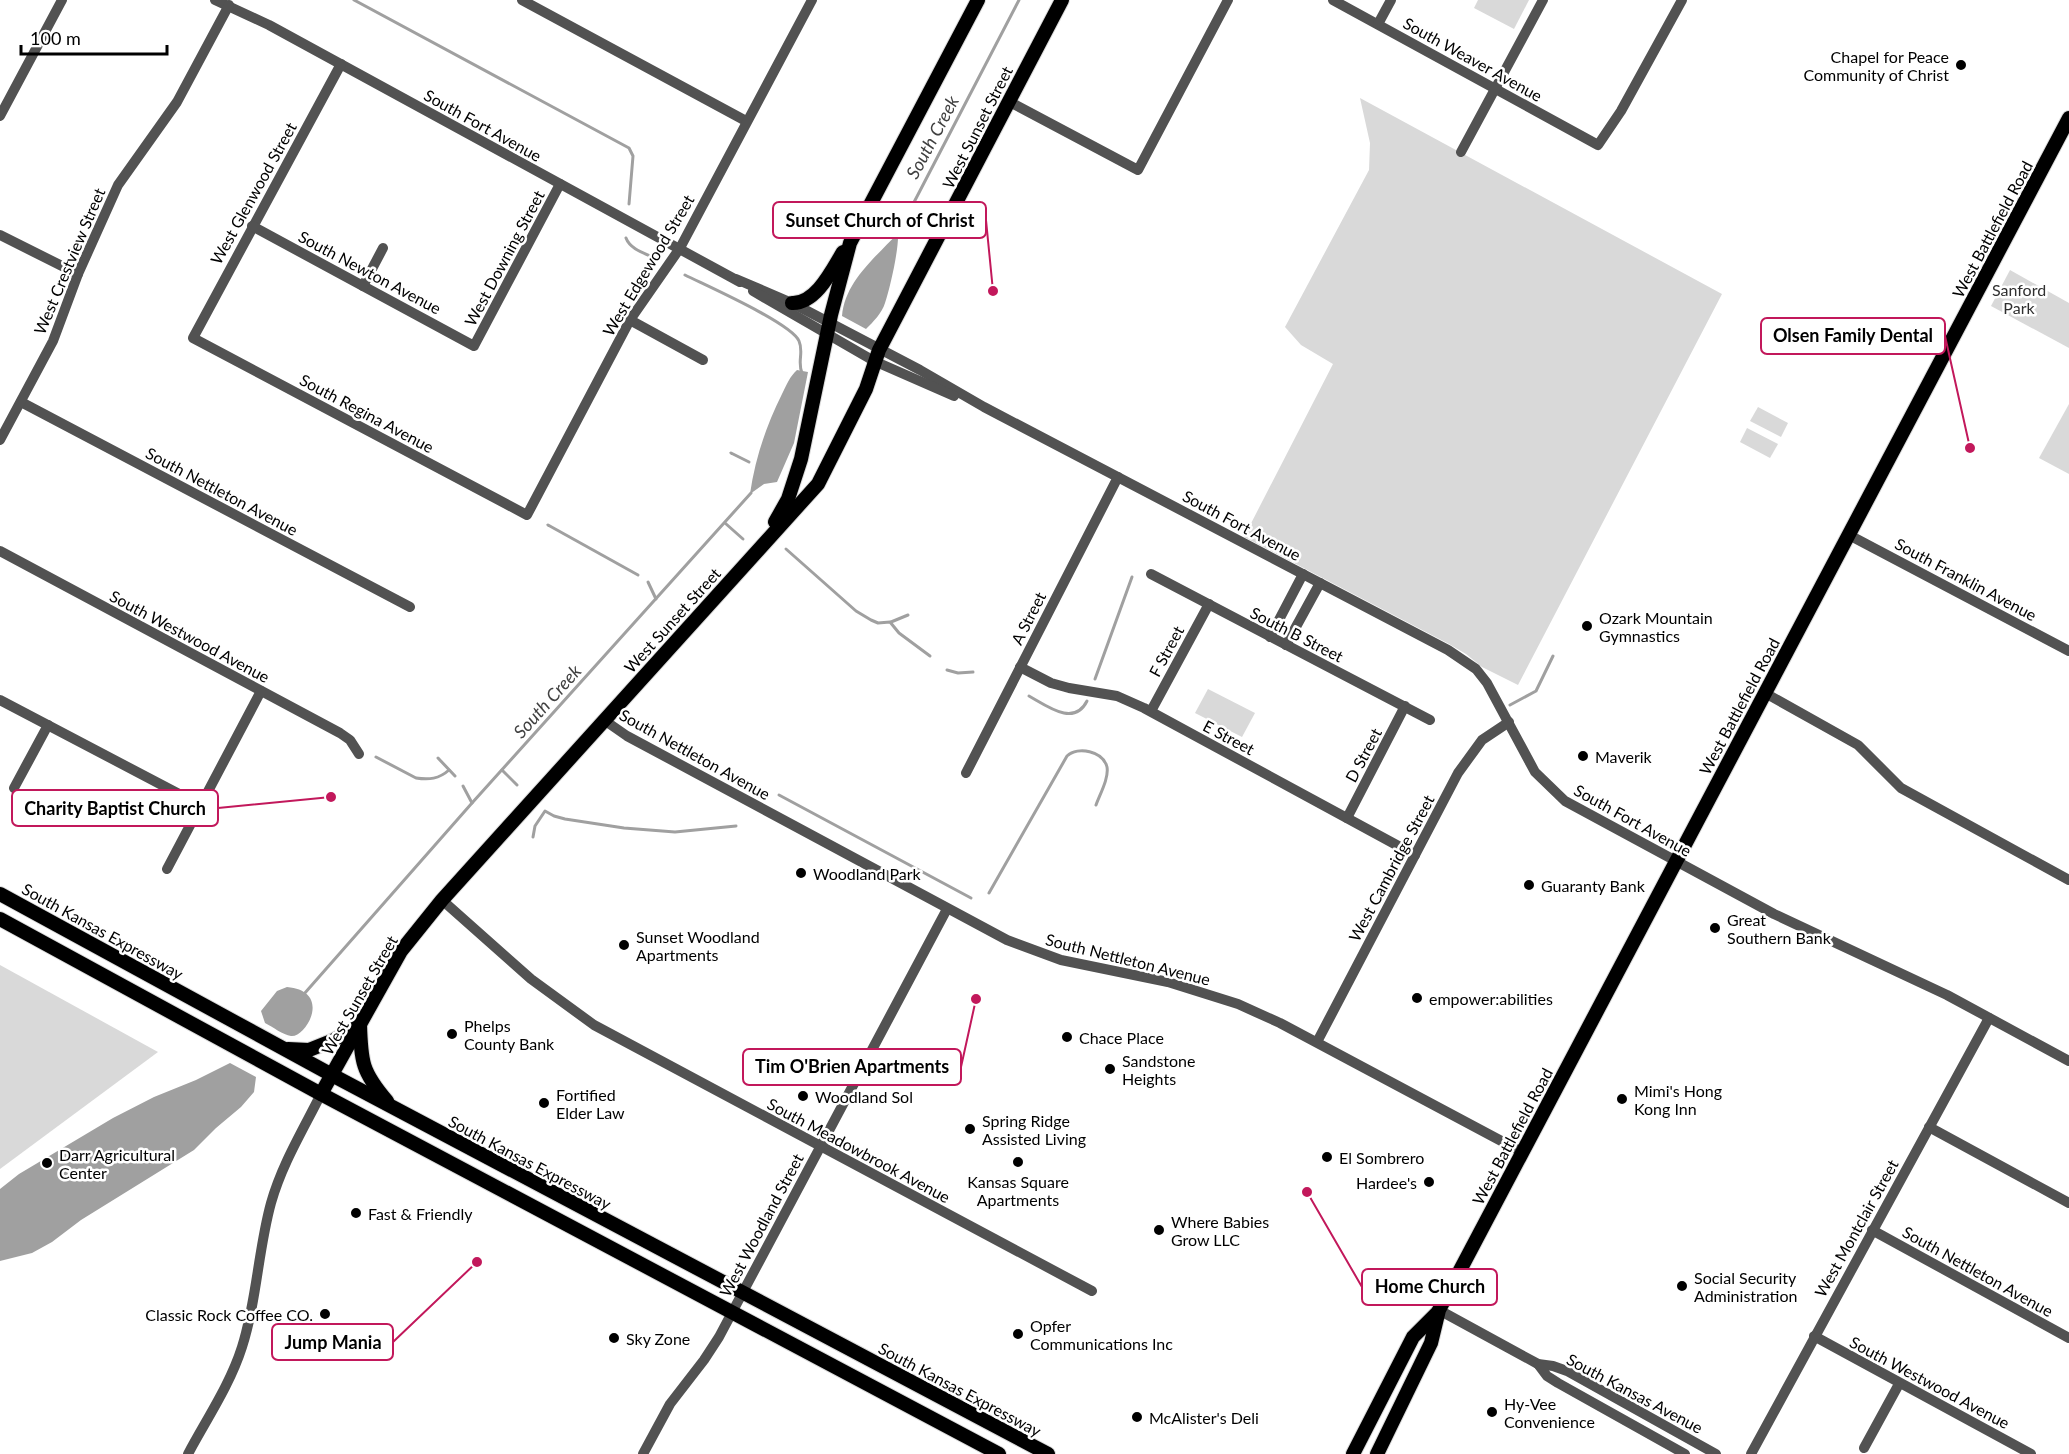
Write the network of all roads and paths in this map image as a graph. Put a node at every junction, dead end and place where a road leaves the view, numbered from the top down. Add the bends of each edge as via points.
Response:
1 (62, 0) edge
2 (215, 0) edge
3 (522, 0) edge
4 (812, 0) edge
5 (978, 0) edge
6 (1062, 0) edge
7 (1228, 0) edge
8 (1333, 0) edge
9 (1391, 0) edge
10 (1543, 0) edge
11 (1682, 0) edge
12 (229, 5) junction
13 (1378, 24) junction
14 (341, 64) junction
15 (1495, 89) junction
16 (1008, 101) junction
17 (0, 116) edge
18 (2069, 118) edge
19 (746, 121) junction
20 (1461, 152) dead end
21 (560, 184) junction
22 (252, 226) junction
23 (0, 235) edge
24 (849, 243) junction
25 (383, 248) dead end
26 (680, 248) junction
27 (78, 274) junction
28 (736, 279) junction
29 (363, 286) junction
30 (792, 303) junction
31 (630, 320) junction
32 (829, 329) junction
33 (193, 338) joint
34 (474, 346) joint
35 (877, 355) junction
36 (703, 360) dead end
37 (21, 402) junction
38 (0, 440) edge
39 (1118, 477) junction
40 (526, 515) joint
41 (1849, 535) junction
42 (760, 547) junction
43 (0, 551) edge
44 (1151, 574) dead end
45 (1303, 574) junction
46 (1320, 583) junction
47 (1209, 604) junction
48 (410, 607) dead end
49 (1270, 637) junction
50 (1286, 645) junction
51 (2069, 651) edge
52 (1020, 667) junction
53 (261, 691) junction
54 (1765, 693) junction
55 (0, 700) edge
56 (1405, 706) junction
57 (1151, 711) junction
58 (604, 720) junction
59 (1430, 720) dead end
60 (1509, 722) junction
61 (48, 725) junction
62 (359, 754) dead end
63 (966, 773) dead end
64 (14, 789) dead end
65 (200, 805) junction
66 (1347, 818) junction
67 (1415, 855) junction
68 (1678, 861) junction
69 (167, 869) dead end
70 (2069, 880) edge
71 (0, 894) edge
72 (442, 900) junction
73 (947, 909) junction
74 (0, 919) edge
75 (1989, 1018) junction
76 (360, 1024) junction
77 (1317, 1042) junction
78 (283, 1048) junction
79 (2069, 1061) edge
80 (332, 1075) junction
81 (321, 1094) junction
82 (393, 1107) junction
83 (1929, 1127) junction
84 (820, 1146) junction
85 (1522, 1152) junction
86 (2069, 1203) edge
87 (1872, 1230) junction
88 (1092, 1292) dead end
89 (742, 1293) junction
90 (1439, 1310) junction
91 (732, 1313) junction
92 (1814, 1336) junction
93 (2069, 1338) edge
94 (1538, 1364) junction
95 (1899, 1384) junction
96 (1864, 1448) dead end
97 (995, 1453) edge
98 (2025, 1453) edge
99 (188, 1454) edge
100 (643, 1454) edge
101 (1048, 1454) edge
102 (1353, 1454) edge
103 (1377, 1454) edge
104 (1685, 1454) edge
105 (1716, 1454) edge
106 (1750, 1454) edge

1 - 17 street
2 - 12 street, South Fort Avenue
3 - 19 street
4 - 19 street, West Edgewood Street
5 - 24 main road, West Sunset Street
6 - 16 main road, West Sunset Street
7 - 16 street via 1138,170
8 - 13 street, South Weaver Avenue
9 - 13 street
10 - 15 street
11 - 15 street, South Weaver Avenue via 1598,145
12 - 14 street, South Fort Avenue
12 - 27 street, West Crestview Street via 177,102 118,185
13 - 15 street, South Weaver Avenue
14 - 21 street, South Fort Avenue
14 - 22 street, West Glenwood Street
15 - 20 street
16 - 35 main road, West Sunset Street
18 - 41 main road, West Battlefield Road
19 - 26 street, West Edgewood Street
21 - 26 street, South Fort Avenue
21 - 34 street, West Downing Street
22 - 29 street, South Newton Avenue
22 - 33 street, West Glenwood Street
23 - 27 street
24 - 30 main road via 815,292 804,302
24 - 32 main road, West Sunset Street
25 - 29 street
26 - 28 street, South Fort Avenue
26 - 31 street, West Edgewood Street
27 - 37 street, West Crestview Street via 53,341
28 - 30 street, South Fort Avenue
28 - 32 street, South Fort Avenue via 788,313
29 - 34 street, South Newton Avenue
30 - 32 street, South Fort Avenue
31 - 36 street
31 - 40 street, West Edgewood Street
32 - 35 street, South Fort Avenue
32 - 42 main road, West Sunset Street via 801,459 788,500
33 - 40 street, South Regina Avenue
35 - 39 street, South Fort Avenue via 930,387 984,407
35 - 42 main road, West Sunset Street via 866,389 818,484
37 - 38 street, West Crestview Street
37 - 48 street, South Nettleton Avenue
39 - 45 street, South Fort Avenue
39 - 52 street, A Street
41 - 51 street, South Franklin Avenue
41 - 54 main road, West Battlefield Road
42 - 58 main road, West Sunset Street
43 - 53 street, South Westwood Avenue
44 - 47 street, South B Street
45 - 46 street, South Fort Avenue
45 - 49 street
46 - 50 street
46 - 60 street, South Fort Avenue via 1462,658 1488,683
47 - 49 street, South B Street
47 - 57 street, F Street
49 - 50 street, South B Street
50 - 56 street, South B Street
52 - 57 street, E Street via 1051,682 1117,696
52 - 63 street, A Street
53 - 62 street, South Westwood Avenue via 340,733
53 - 65 street
54 - 68 main road, West Battlefield Road
54 - 70 street via 1858,745 1901,788
55 - 61 street
56 - 59 street, South B Street
56 - 66 street, D Street
57 - 66 street, E Street
58 - 72 main road, West Sunset Street
58 - 73 street, South Nettleton Avenue
60 - 67 street, West Cambridge Street via 1482,740 1470,754
60 - 68 street, South Fort Avenue via 1535,772 1555,793
61 - 64 street
61 - 65 street
65 - 69 street
66 - 67 street, E Street
67 - 77 street, West Cambridge Street
68 - 75 street, South Fort Avenue via 1774,914
68 - 85 main road, West Battlefield Road
71 - 78 main road, South Kansas Expressway
72 - 76 main road, West Sunset Street via 401,951
72 - 84 street, South Meadowbrook Avenue via 531,979 579,1015
73 - 77 street, South Nettleton Avenue via 1036,952 1086,967 1191,988 1258,1013
73 - 84 street, West Woodland Street
74 - 81 main road
75 - 79 street, South Fort Avenue
75 - 83 street, West Montclair Street
76 - 78 main road via 309,1050
76 - 80 main road, West Sunset Street
76 - 82 main road via 363,1065 372,1083
77 - 85 street, South Nettleton Avenue
78 - 80 main road, South Kansas Expressway
80 - 81 main road, West Sunset Street
80 - 82 main road, South Kansas Expressway
81 - 91 main road
81 - 99 street, West Sunset Street via 274,1192 241,1350
82 - 89 main road, South Kansas Expressway
83 - 86 street
83 - 87 street, West Montclair Street
84 - 88 street, South Meadowbrook Avenue
84 - 89 street, West Woodland Street
85 - 90 main road, West Battlefield Road
87 - 92 street, West Montclair Street
87 - 93 street, South Nettleton Avenue
89 - 91 street, West Woodland Street
89 - 101 main road, South Kansas Expressway
90 - 94 street, South Kansas Avenue
90 - 102 main road, West Battlefield Road via 1413,1337
90 - 103 main road, West Battlefield Road via 1431,1343
91 - 97 main road
91 - 100 street, West Woodland Street via 705,1360 670,1404
92 - 95 street, South Westwood Avenue
92 - 106 street, West Montclair Street
94 - 104 street, South Kansas Avenue via 1558,1383
94 - 105 street, South Kansas Avenue via 1567,1371
95 - 96 street
95 - 98 street, South Westwood Avenue

